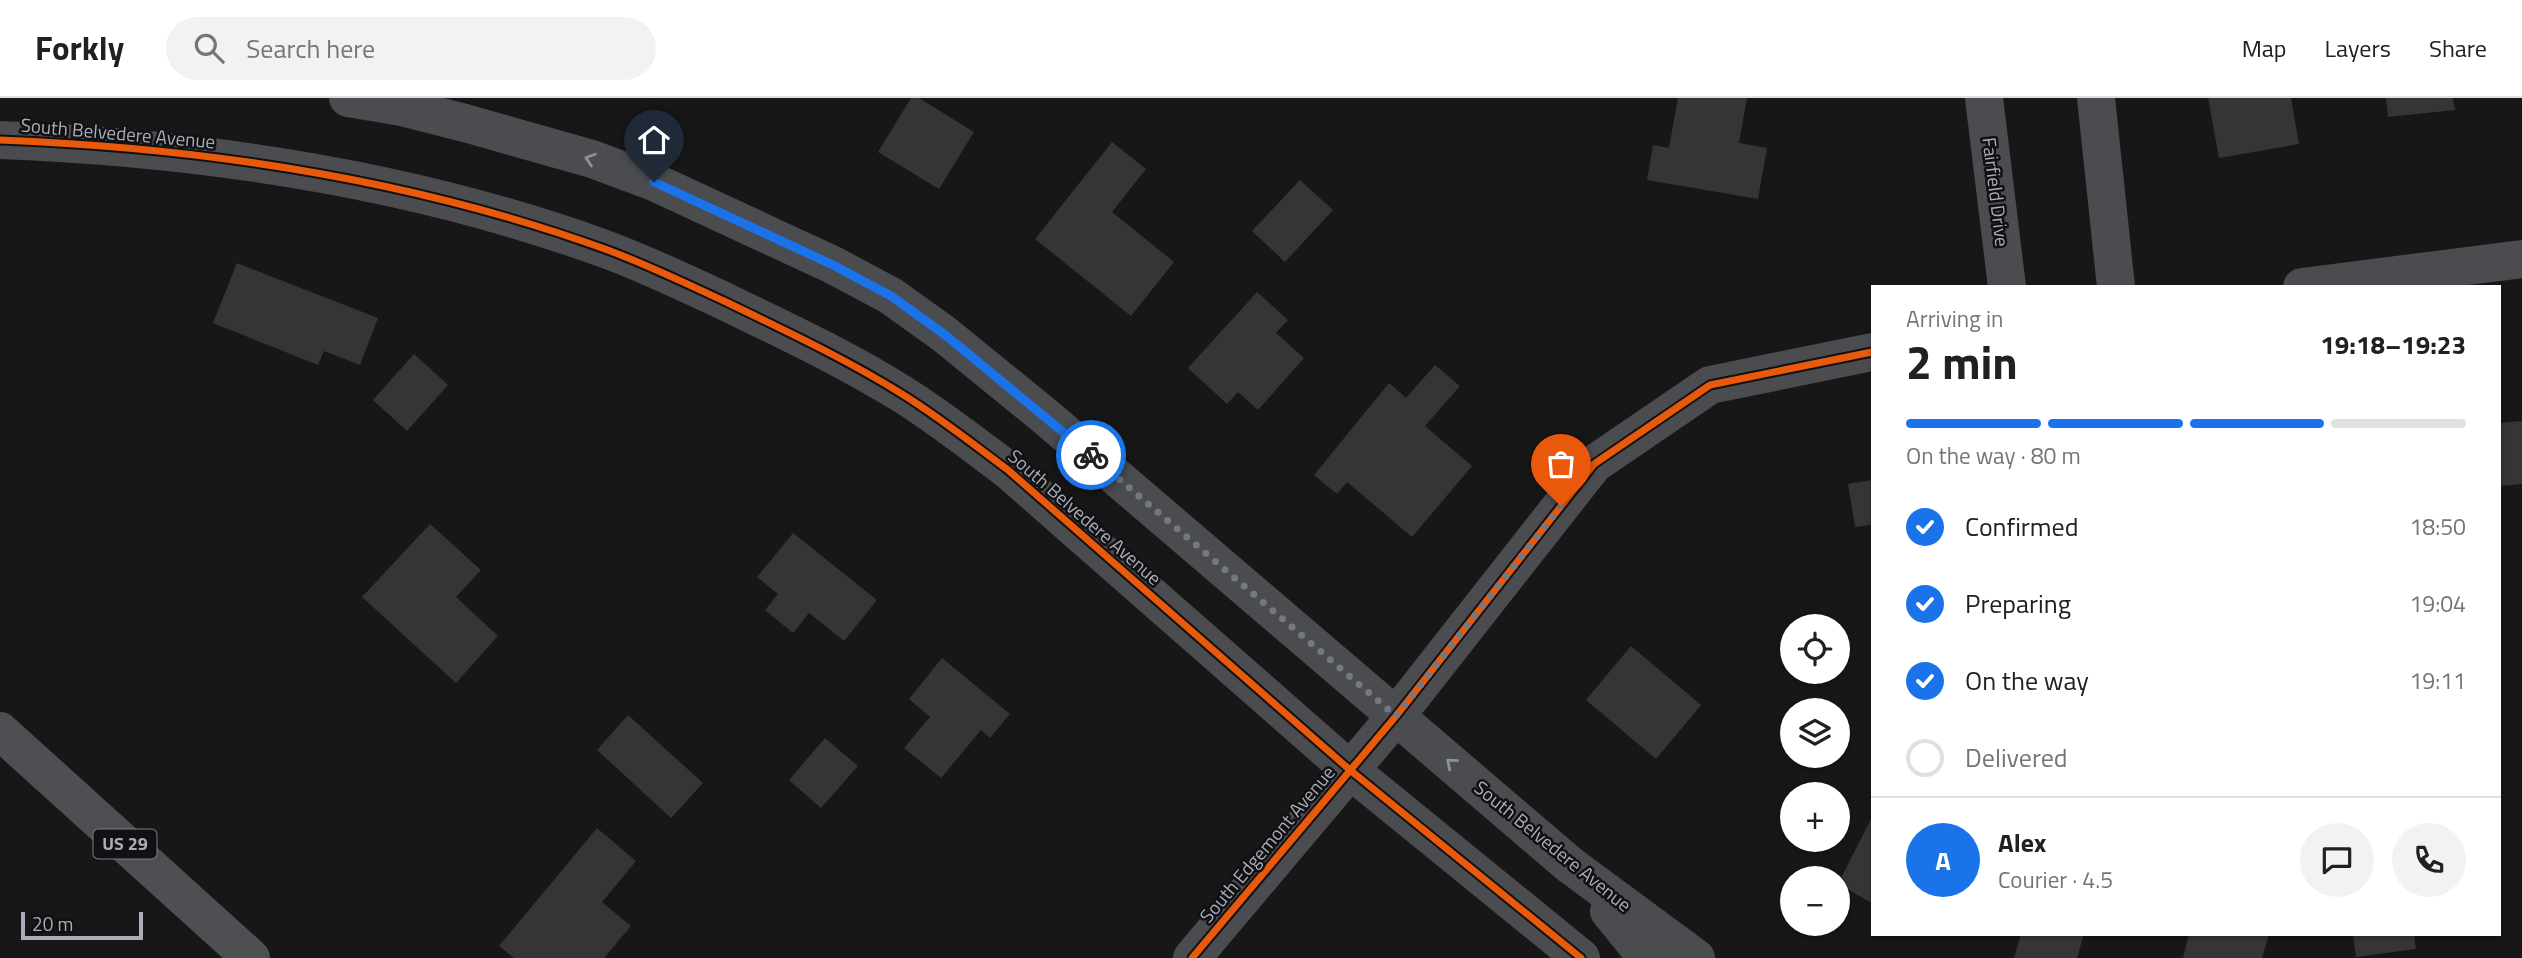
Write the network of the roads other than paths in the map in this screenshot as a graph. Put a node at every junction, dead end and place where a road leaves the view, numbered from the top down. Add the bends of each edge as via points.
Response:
1 (348, 98) edge
2 (1984, 98) edge
3 (2096, 98) edge
4 (0, 140) edge
5 (2522, 259) edge
6 (2007, 285) edge
7 (2116, 285) edge
8 (2318, 285) edge
9 (1871, 352) edge
10 (1396, 716) junction
11 (0, 731) edge
12 (1350, 771) junction
13 (1570, 865) junction
14 (251, 958) edge
15 (1192, 958) edge
16 (1581, 958) edge
17 (1647, 958) edge
18 (1696, 958) edge

10 -> 1 street, South Belvedere Avenue via 1046,417 891,296 654,182 592,159 402,107
2 - 6 street, Fairfield Drive
3 - 7 street
4 - 12 street, South Belvedere Avenue via 222,158 352,180 479,210 605,249 666,274 785,330 900,393 955,430 1007,470
5 - 8 street
9 - 10 street, South Edgemont Avenue via 1710,385 1594,464
10 - 12 street, South Edgemont Avenue
13 -> 10 street, South Belvedere Avenue
11 - 14 main road, US 29
12 - 15 street, South Edgemont Avenue
12 - 16 street, South Belvedere Avenue
13 - 17 street
13 - 18 street, South Belvedere Avenue

